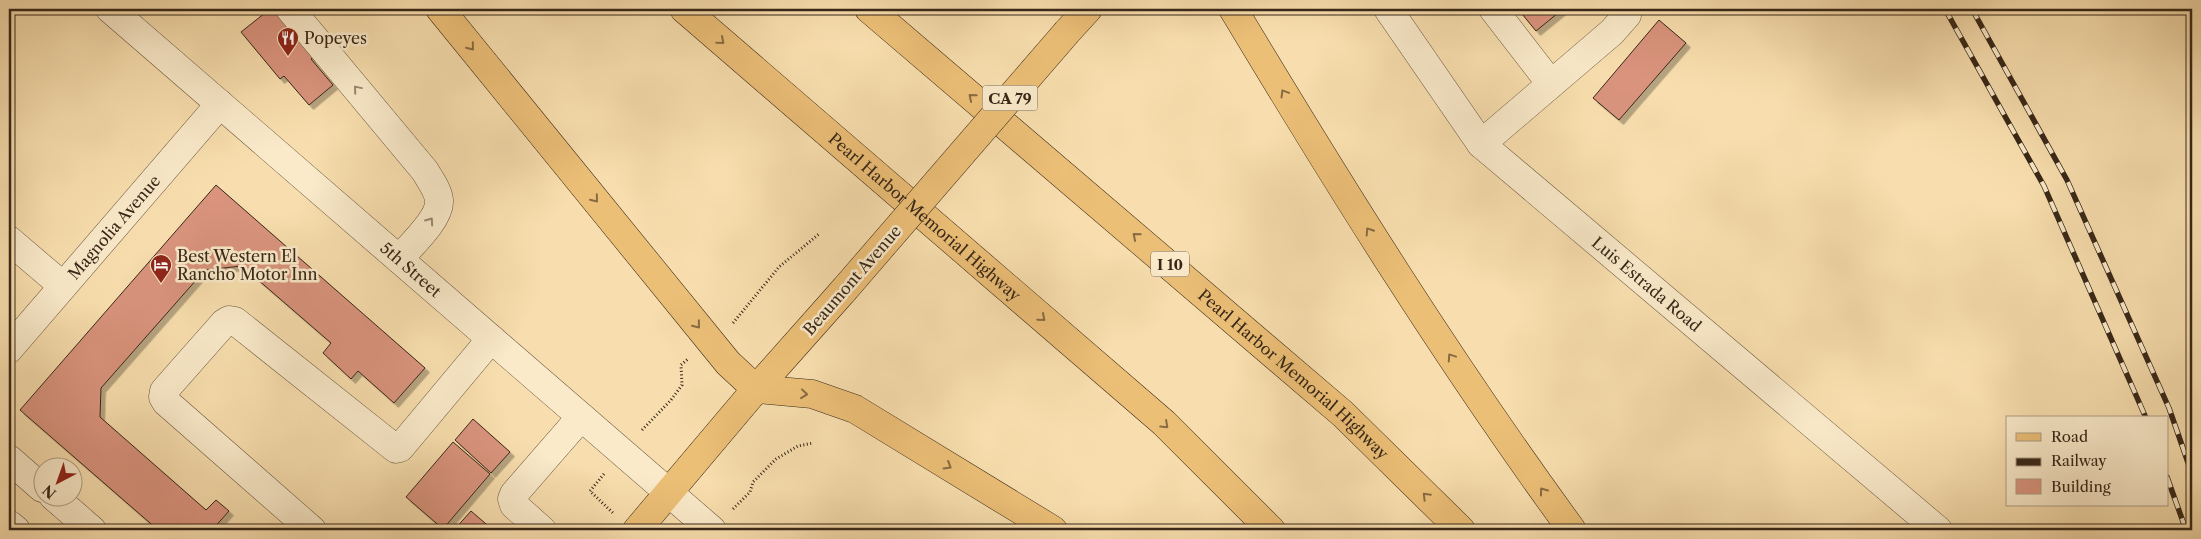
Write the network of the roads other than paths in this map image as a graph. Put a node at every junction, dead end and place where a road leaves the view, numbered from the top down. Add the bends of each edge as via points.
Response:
1 (110, 9) edge
2 (290, 9) edge
3 (440, 9) edge
4 (684, 9) edge
5 (869, 9) edge
6 (1088, 9) edge
7 (1233, 9) edge
8 (1388, 9) edge
9 (1493, 9) edge
10 (1626, 9) edge
11 (1551, 84) junction
12 (220, 104) junction
13 (1481, 144) junction
14 (9, 240) edge
15 (399, 259) junction
16 (63, 286) junction
17 (14, 333) edge
18 (491, 339) junction
19 (756, 389) junction
20 (581, 417) junction
21 (9, 459) edge
22 (32, 479) edge
23 (669, 493) junction
24 (64, 506) edge
25 (628, 524) edge
26 (92, 530) edge
27 (312, 530) edge
28 (542, 530) edge
29 (712, 530) edge
30 (1053, 530) edge
31 (1271, 530) edge
32 (1461, 530) edge
33 (1572, 530) edge
34 (1938, 530) edge

1 - 12 street, 5th Street
15 -> 2 street via 433,220 439,202 435,187
3 -> 19 main road via 728,363
4 -> 31 main road, Pearl Harbor Memorial Highway via 1164,423
32 -> 5 main road, Pearl Harbor Memorial Highway / I 10 via 1343,414
6 - 19 main road, Beaumont Avenue / CA 79, bridge
33 -> 7 main road via 1433,331
8 - 13 street, Luis Estrada Road
9 - 11 street
10 - 11 street via 1627,15 1612,32
11 - 13 street
12 - 15 street, 5th Street
12 - 16 street, Magnolia Avenue
13 - 34 street, Luis Estrada Road
14 - 16 street
15 - 18 street, 5th Street
16 - 17 street, Magnolia Avenue
18 - 20 street, 5th Street
18 - 27 street via 396,449 235,321 224,322 163,396
19 - 23 main road, Beaumont Avenue
19 -> 30 main road via 812,394 855,409
20 - 23 street, 5th Street
20 - 28 street via 512,499 514,505
21 - 22 street
23 - 25 main road, Beaumont Avenue
23 - 29 street, 5th Street
24 - 26 street

